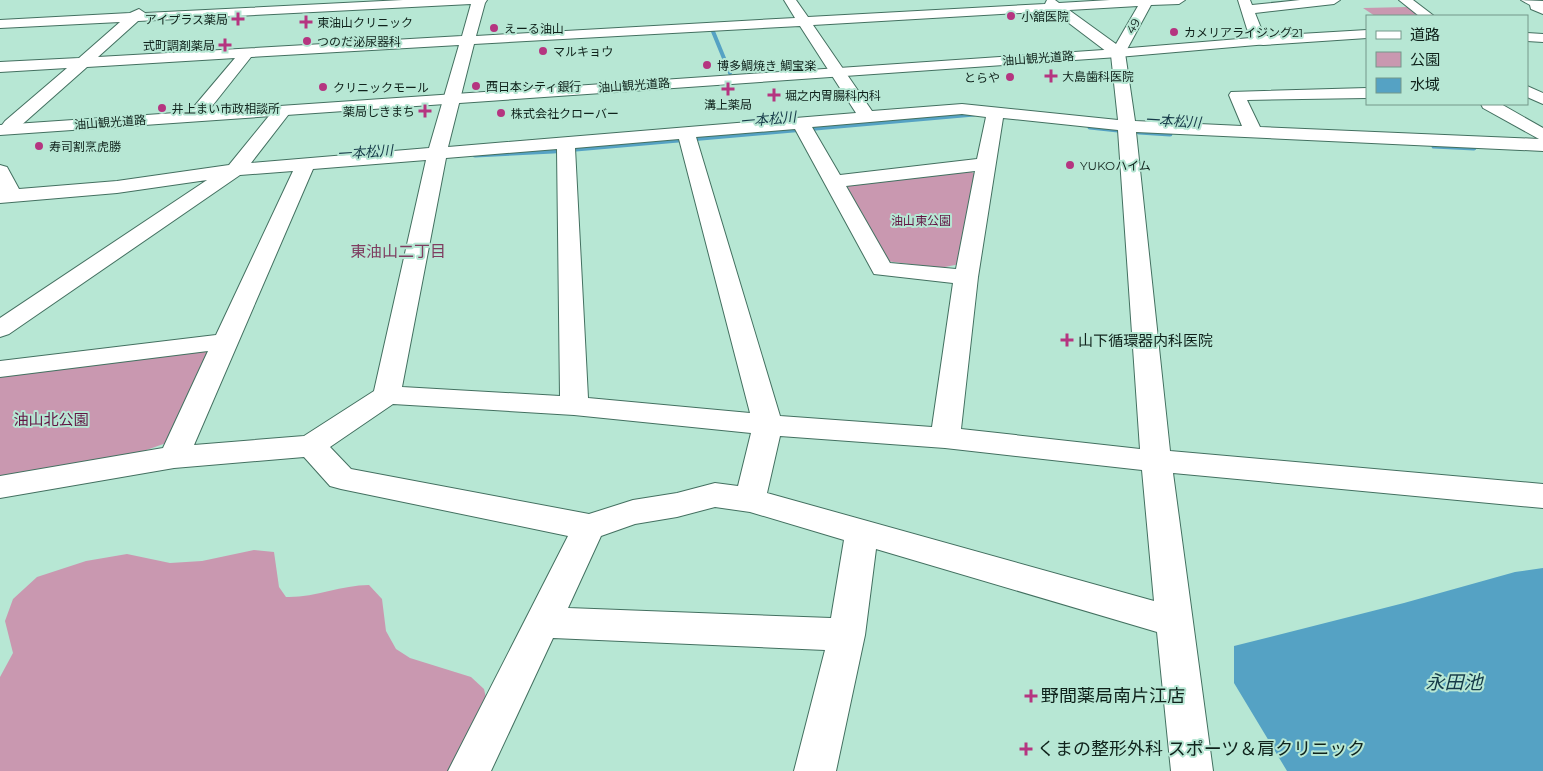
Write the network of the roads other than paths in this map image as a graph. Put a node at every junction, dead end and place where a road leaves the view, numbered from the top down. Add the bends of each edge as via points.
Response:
1 (156, 0) edge
2 (480, 0) edge
3 (790, 0) edge
4 (1179, 0) edge
5 (1334, 0) edge
6 (1406, 0) edge
7 (1526, 0) edge
8 (1148, 1) edge
9 (1051, 4) edge
10 (1245, 5) edge
11 (1543, 10) edge
12 (1426, 15) edge
13 (133, 18) junction
14 (806, 22) junction
15 (0, 24) edge
16 (1366, 34) edge
17 (1528, 37) edge
18 (1543, 38) edge
19 (467, 41) junction
20 (1263, 41) junction
21 (1118, 53) junction
22 (246, 54) junction
23 (83, 62) junction
24 (0, 67) edge
25 (838, 71) junction
26 (1528, 92) edge
27 (1366, 93) edge
28 (453, 97) junction
29 (1543, 99) edge
30 (1491, 105) edge
31 (282, 110) junction
32 (995, 115) junction
33 (195, 116) junction
34 (867, 117) junction
35 (804, 127) junction
36 (5, 128) edge
37 (1127, 130) junction
38 (1254, 133) junction
39 (1543, 135) edge
40 (687, 136) junction
41 (1543, 146) edge
42 (566, 147) junction
43 (436, 157) junction
44 (986, 164) junction
45 (304, 168) junction
46 (0, 171) edge
47 (228, 175) junction
48 (834, 182) junction
49 (7, 197) edge
50 (966, 277) junction
51 (0, 329) edge
52 (226, 341) junction
53 (0, 369) edge
54 (387, 395) junction
55 (574, 406) junction
56 (768, 425) junction
57 (944, 438) junction
58 (310, 446) junction
59 (174, 457) junction
60 (1156, 461) junction
61 (0, 487) edge
62 (1543, 496) edge
63 (750, 500) junction
64 (589, 527) junction
65 (862, 533) junction
66 (542, 622) junction
67 (1174, 622) junction
68 (847, 635) junction
69 (469, 771) edge
70 (815, 771) edge
71 (1192, 771) edge

1 - 13 street
2 - 13 street
2 - 19 street
3 - 14 street
4 - 8 street
5 - 10 street
6 - 12 street
7 - 11 street via 1539,4 1536,6
8 - 9 street
8 - 21 street, 49 / 49
9 - 14 street
9 - 21 street
10 - 20 street via 1254,29
13 - 15 street
13 - 23 street
14 - 19 street
14 - 25 street
16 - 20 street, 油山観光道路
17 - 18 street
19 - 22 street
19 - 28 street
20 - 21 street, 油山観光道路
21 - 25 street, 油山観光道路
21 - 37 street
22 - 23 street
22 - 33 street
23 - 24 street
23 - 36 street
25 - 28 street, 油山観光道路
25 - 34 street
26 - 29 street
27 - 38 street via 1237,96
28 - 31 street, 油山観光道路
28 - 43 street
30 - 39 street
31 - 33 street, 油山観光道路
31 - 47 street
32 - 34 street via 962,108
32 - 37 street
32 - 44 street
33 - 36 street, 油山観光道路
34 - 35 street
35 - 40 street
35 - 48 street
37 - 38 street
37 - 60 street
38 - 41 street
40 - 42 street
40 - 56 street
42 - 43 street
42 - 55 street
43 - 45 street
43 - 54 street
44 - 48 street
44 - 50 street
45 - 47 street
45 - 52 street
46 - 49 street
47 - 49 street
47 - 51 street
48 - 50 street via 882,269
50 - 57 street
52 - 53 street
52 - 59 street
54 - 55 street
54 - 58 street
55 - 56 street
56 - 57 street
56 - 63 street
57 - 60 street
58 - 59 street
58 - 64 street via 341,478
59 - 61 street
60 - 62 street
60 - 67 street
63 - 64 street via 715,495 633,512
63 - 65 street
64 - 66 street
65 - 67 street
65 - 68 street
66 - 68 street
66 - 69 street
67 - 71 street
68 - 70 street

